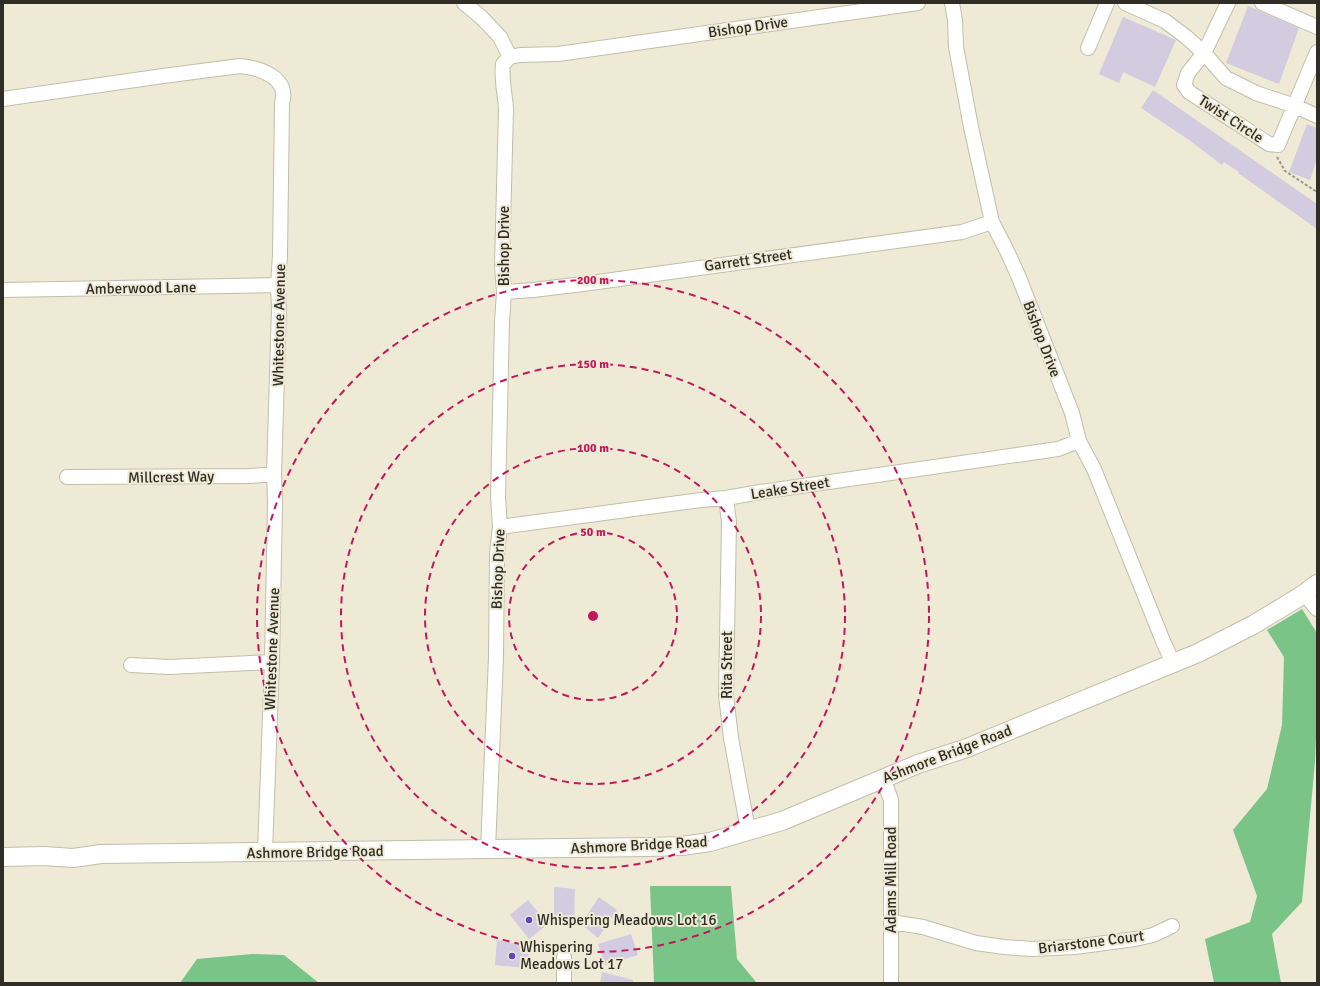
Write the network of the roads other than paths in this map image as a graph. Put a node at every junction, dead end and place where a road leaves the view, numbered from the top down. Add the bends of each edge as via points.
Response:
1 (464, 3) edge
2 (918, 3) edge
3 (952, 3) edge
4 (1107, 3) edge
5 (1125, 3) edge
6 (1228, 3) edge
7 (1262, 3) edge
8 (1317, 27) edge
9 (1088, 48) dead end
10 (1317, 52) edge
11 (1204, 53) junction
12 (510, 57) junction
13 (3, 99) edge
14 (1295, 106) junction
15 (1317, 116) edge
16 (992, 222) junction
17 (278, 285) junction
18 (3, 290) edge
19 (504, 292) junction
20 (1079, 441) junction
21 (274, 474) junction
22 (67, 477) dead end
23 (726, 498) junction
24 (500, 527) junction
25 (1311, 589) edge
26 (1317, 609) edge
27 (272, 662) junction
28 (1173, 663) junction
29 (131, 665) dead end
30 (883, 778) junction
31 (748, 830) junction
32 (488, 850) junction
33 (265, 852) junction
34 (3, 857) edge
35 (891, 922) junction
36 (1172, 926) dead end
37 (564, 957) dead end
38 (564, 983) edge
39 (891, 983) edge

1 - 12 street via 500,37
2 - 12 street, Bishop Drive via 558,54
3 - 16 street, Bishop Drive via 956,47
4 - 9 street
5 - 11 street via 1164,21
6 - 11 street
7 - 8 street
10 - 14 street
11 - 14 street via 1226,78 1256,93
11 - 14 street, Twist Circle via 1188,73 1184,85 1189,92 1269,144 1278,145
12 - 19 street, Bishop Drive via 503,64 501,76 506,109 502,266
13 - 17 street, Whitestone Avenue via 240,66 266,72 276,78 283,98
14 - 15 street
16 - 19 street, Garrett Street via 962,232 583,284
16 - 20 street, Bishop Drive via 1018,275 1072,413
17 - 18 street, Amberwood Lane
17 - 21 street, Whitestone Avenue
19 - 24 street, Bishop Drive via 498,498
20 - 23 street, Leake Street via 1058,449
20 - 28 street, Bishop Drive via 1094,469
21 - 22 street, Millcrest Way
21 - 27 street, Whitestone Avenue
23 - 24 street, Leake Street
23 - 31 street, Rita Street via 729,522 726,695
24 - 32 street, Bishop Drive via 497,553 496,657
25 - 26 street
25 - 28 main road, Ashmore Bridge Road via 1223,641
27 - 29 street via 169,667
27 - 33 street, Whitestone Avenue
28 - 30 main road, Ashmore Bridge Road via 967,748
30 - 31 main road, Ashmore Bridge Road via 782,822
30 - 35 street, Adams Mill Road via 891,800
31 - 32 main road, Ashmore Bridge Road via 710,842 682,846
32 - 33 main road, Ashmore Bridge Road
33 - 34 main road, Ashmore Bridge Road via 101,854 73,858
35 - 36 street, Briarstone Court via 923,927 976,943 1032,949 1075,947 1135,939 1153,935
35 - 39 street, Adams Mill Road
37 - 38 street

